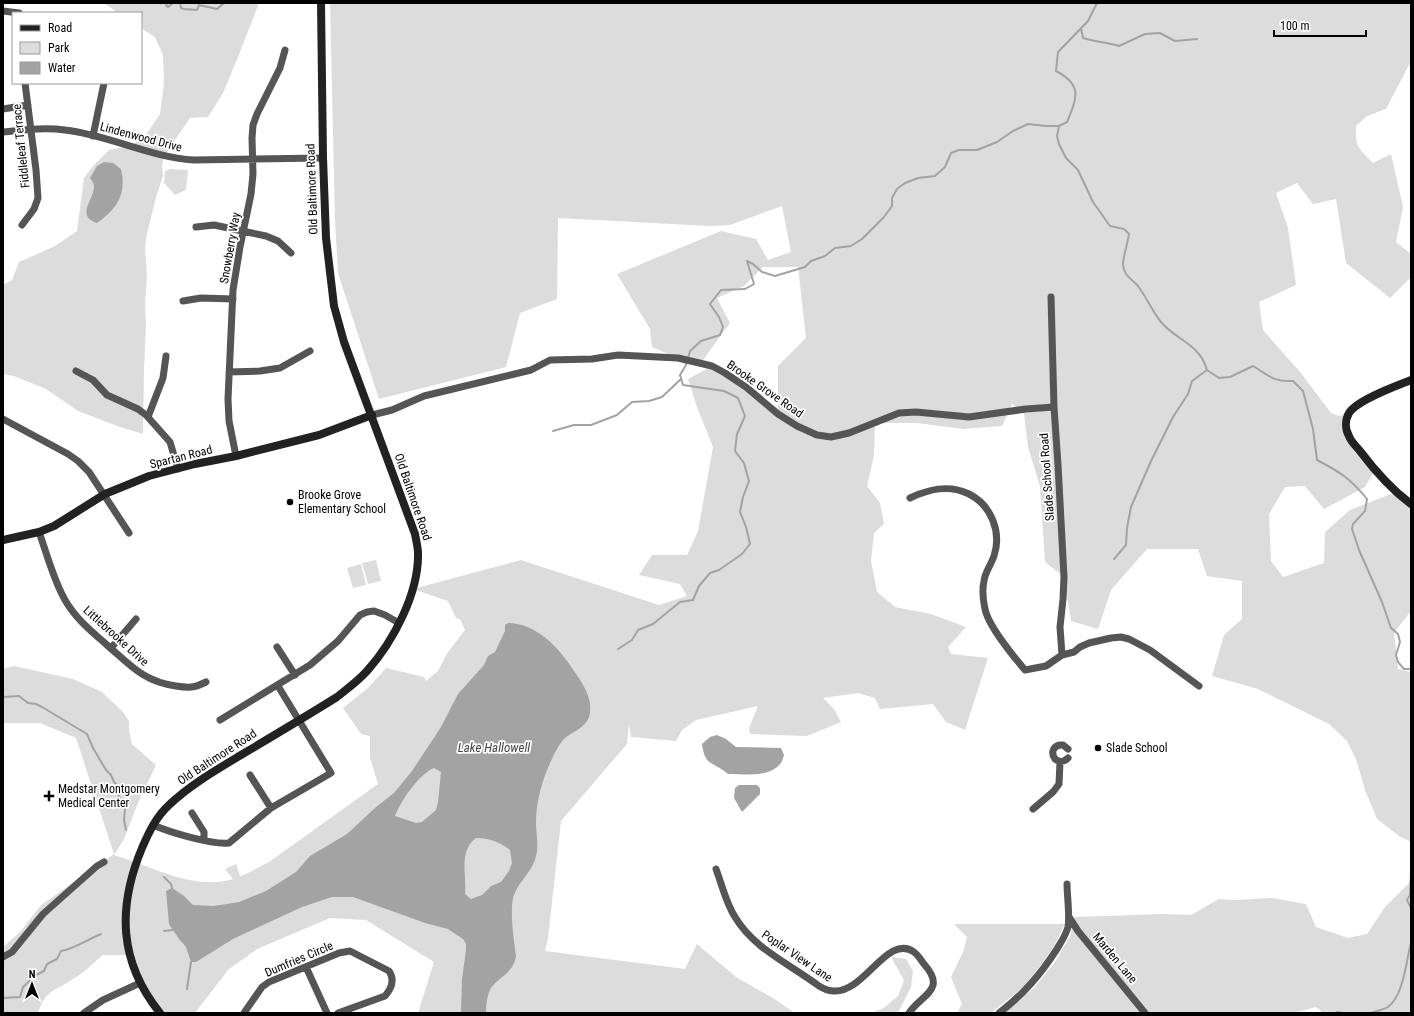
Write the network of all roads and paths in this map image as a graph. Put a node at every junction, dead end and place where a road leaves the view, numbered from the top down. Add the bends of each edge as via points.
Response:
1 (321, 3) edge
2 (285, 50) dead end
3 (25, 84) edge
4 (104, 84) edge
5 (28, 105) junction
6 (3, 109) edge
7 (31, 129) junction
8 (3, 132) edge
9 (93, 136) junction
10 (323, 158) junction
11 (252, 159) junction
12 (22, 225) dead end
13 (196, 228) dead end
14 (243, 231) junction
15 (291, 253) dead end
16 (1051, 297) dead end
17 (233, 299) junction
18 (183, 301) dead end
19 (310, 351) dead end
20 (166, 356) dead end
21 (76, 371) dead end
22 (229, 372) junction
23 (1411, 380) edge
24 (1054, 407) junction
25 (372, 415) junction
26 (148, 417) junction
27 (3, 419) edge
28 (236, 456) junction
29 (178, 469) junction
30 (105, 494) junction
31 (910, 498) dead end
32 (1411, 504) edge
33 (39, 532) junction
34 (129, 533) dead end
35 (3, 540) edge
36 (136, 619) dead end
37 (399, 623) junction
38 (277, 647) dead end
39 (111, 648) junction
40 (1062, 655) junction
41 (295, 675) junction
42 (206, 682) dead end
43 (278, 686) junction
44 (1199, 686) dead end
45 (220, 720) dead end
46 (299, 720) junction
47 (1068, 749) dead end
48 (1068, 758) dead end
49 (1060, 762) junction
50 (250, 775) dead end
51 (271, 808) junction
52 (1033, 809) dead end
53 (192, 813) dead end
54 (152, 825) junction
55 (204, 840) junction
56 (104, 862) dead end
57 (716, 869) dead end
58 (1067, 884) dead end
59 (1068, 917) junction
60 (3, 958) edge
61 (306, 967) junction
62 (140, 983) junction
63 (84, 1013) edge
64 (160, 1013) edge
65 (244, 1013) edge
66 (327, 1013) edge
67 (338, 1013) edge
68 (909, 1013) edge
69 (999, 1013) edge
70 (1146, 1013) edge

1 - 10 street, Old Baltimore Road
2 - 11 street, Snowberry Way via 280,68 257,114 252,138
3 - 5 street, Fiddleleaf Terrace
4 - 9 street
5 - 6 street
5 - 7 street, Fiddleleaf Terrace
7 - 8 street, Lindenwood Drive
7 - 9 street, Lindenwood Drive via 65,130
7 - 12 street, Fiddleleaf Terrace via 38,198 34,209
9 - 11 street, Lindenwood Drive via 177,159
10 - 11 street, Lindenwood Drive
10 - 25 street, Old Baltimore Road via 326,238 334,306 344,342
11 - 14 street, Snowberry Way via 251,194
13 - 14 street via 214,225
14 - 15 street via 278,241
14 - 17 street, Snowberry Way
16 - 24 street, Slade School Road
17 - 18 street via 201,298
17 - 22 street, Snowberry Way
19 - 22 street via 280,368 260,372
20 - 26 street via 163,378
21 - 26 street via 93,380 107,395 138,409
22 - 28 street, Snowberry Way via 229,421
23 - 32 street via 1381,392 1353,408 1346,426 1349,436 1375,470
24 - 25 street, Brooke Grove Road via 969,417 916,412 899,414 849,432 831,436 817,435 778,414 746,387 712,366 684,359 618,355 592,359 550,360 531,370 424,396 392,410
24 - 40 street, Slade School Road via 1064,577 1060,627
25 - 28 street, Spartan Road via 319,435
25 - 37 street, Old Baltimore Road via 415,534 418,552 412,593
26 - 29 street via 170,442
27 - 30 street via 78,461
28 - 29 street, Spartan Road
29 - 30 street, Spartan Road
30 - 33 street, Spartan Road
30 - 34 street
31 - 40 street via 930,490 950,488 964,491 985,506 993,520 997,541 984,582 984,607 988,619 1025,670 1046,666
33 - 35 street, Spartan Road
33 - 39 street, Littlebrooke Drive via 60,589 70,608 78,620
36 - 39 street
37 - 41 street via 374,611 360,615 338,642
37 - 46 street, Old Baltimore Road via 377,658 353,685
38 - 41 street
39 - 42 street, Littlebrooke Drive via 139,673 160,683 195,688
40 - 44 street via 1097,641 1129,639 1150,650
41 - 43 street
43 - 45 street
43 - 46 street
46 - 51 street via 331,773
46 - 54 street, Old Baltimore Road via 182,793
47 - 49 street via 1060,745 1054,749 1053,757
48 - 49 street
49 - 52 street via 1059,784
50 - 51 street
51 - 55 street via 229,843
53 - 55 street via 204,832
54 - 55 street
54 - 62 street, Old Baltimore Road via 134,868 125,920 129,955
56 - 60 street via 43,914 12,952
57 - 68 street, Poplar View Lane via 728,905 742,928 762,948 828,991 850,988 892,951 903,949 913,952 932,974 933,983 927,996
58 - 59 street
59 - 69 street via 1065,935 1044,968 1028,989
59 - 70 street, Marden Lane
61 - 65 street, Dumfries Circle via 262,987
61 - 66 street
61 - 67 street, Dumfries Circle via 350,951 389,971 393,976 385,996
62 - 63 street via 103,1000
62 - 64 street, Old Baltimore Road

